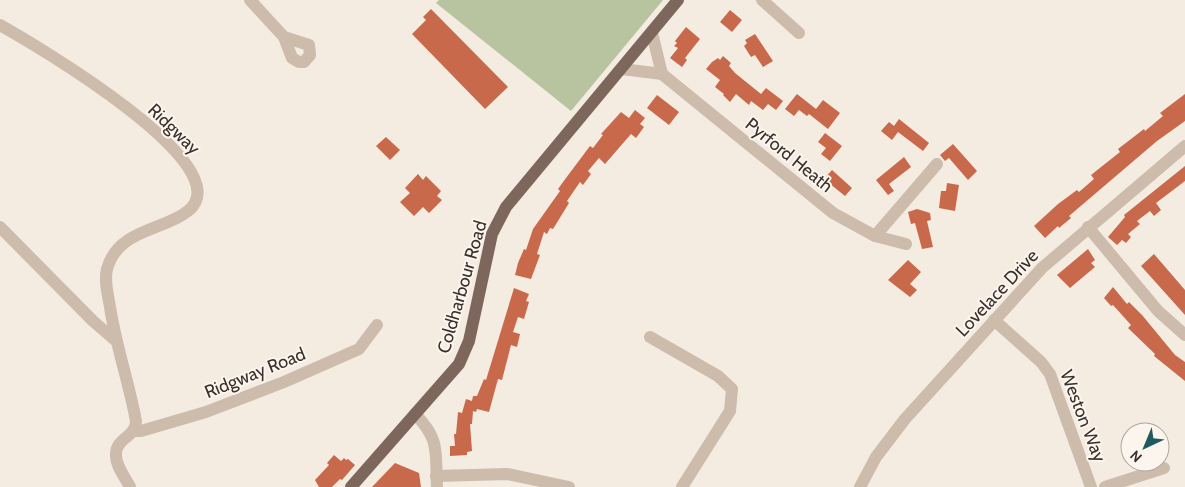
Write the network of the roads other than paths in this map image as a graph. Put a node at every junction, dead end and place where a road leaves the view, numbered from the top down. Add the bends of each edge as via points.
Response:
1 (250, 0) edge
2 (678, 0) edge
3 (762, 0) edge
4 (0, 25) edge
5 (652, 33) junction
6 (799, 33) dead end
7 (284, 37) dead end
8 (622, 69) junction
9 (662, 74) junction
10 (1185, 146) edge
11 (936, 164) dead end
12 (0, 227) edge
13 (1088, 227) junction
14 (875, 236) junction
15 (906, 244) dead end
16 (994, 320) junction
17 (377, 325) dead end
18 (1185, 335) edge
19 (650, 337) dead end
20 (115, 340) junction
21 (415, 414) junction
22 (134, 431) junction
23 (1152, 472) edge
24 (437, 481) edge
25 (130, 487) edge
26 (351, 487) edge
27 (569, 487) edge
28 (682, 487) edge
29 (860, 487) edge
30 (1091, 487) edge
31 (1105, 487) edge

1 - 7 street
2 - 5 main road, Coldharbour Road
3 - 6 street
4 - 20 street, Ridgway via 56,58 138,118 185,162 198,184 196,200 187,212 135,236 110,263 106,281
5 - 8 main road, Coldharbour Road
5 - 9 street
8 - 9 street
8 - 21 main road, Coldharbour Road via 506,207 490,240 468,341 459,364
9 - 14 street, Pyrford Heath via 833,213
10 - 13 street, Lovelace Drive
11 - 14 street
12 - 20 street via 92,321
13 - 16 street, Lovelace Drive via 1042,268
13 - 18 street via 1158,310
14 - 15 street, Pyrford Heath
16 - 29 street, Lovelace Drive via 905,419 876,457
16 - 30 street, Weston Way via 1050,374
17 - 22 street, Ridgway Road via 359,349 284,382 206,412
19 - 28 street via 718,376 732,389 730,411
20 - 22 street, Ridgway via 135,418
21 - 24 street via 435,441
21 - 26 main road, Coldharbour Road
22 - 25 street via 121,442 116,454
23 - 31 street
24 - 27 street via 508,474

